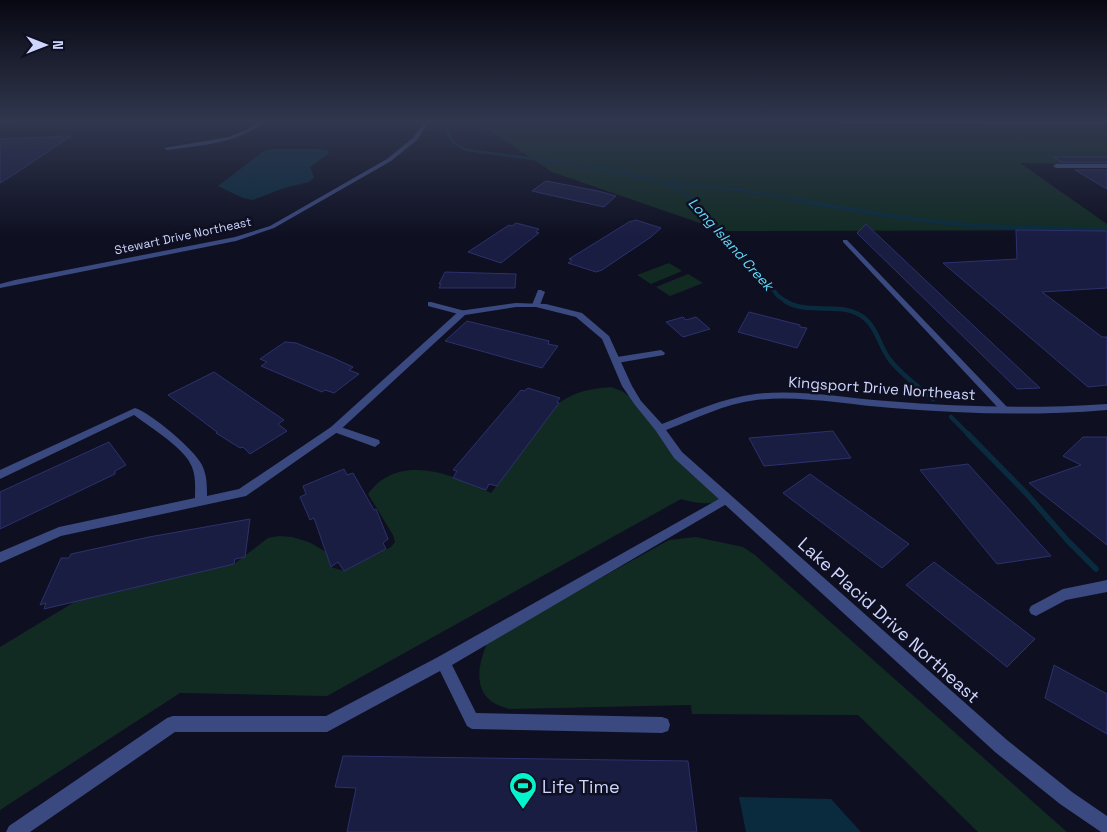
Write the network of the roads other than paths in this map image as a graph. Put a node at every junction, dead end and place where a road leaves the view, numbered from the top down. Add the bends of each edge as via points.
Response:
1 (390, 160) edge
2 (1056, 166) dead end
3 (1107, 166) edge
4 (845, 241) dead end
5 (0, 286) edge
6 (541, 292) dead end
7 (431, 304) dead end
8 (536, 305) junction
9 (462, 312) junction
10 (661, 353) dead end
11 (617, 360) junction
12 (1107, 407) edge
13 (1005, 410) junction
14 (335, 428) junction
15 (660, 428) junction
16 (375, 443) dead end
17 (0, 475) edge
18 (726, 499) junction
19 (201, 501) junction
20 (0, 558) edge
21 (1107, 586) edge
22 (1036, 610) dead end
23 (443, 662) junction
24 (662, 725) dead end
25 (1107, 826) edge
26 (16, 832) edge

1 - 5 street, Stewart Drive Northeast via 272,227 236,239
2 - 3 street
4 - 13 street
6 - 8 street
7 - 9 street
8 - 9 street, Lake Placid Drive Northeast
8 - 11 street, Lake Placid Drive Northeast via 579,315 606,338
9 - 14 street
10 - 11 street
11 - 15 street, Lake Placid Drive Northeast via 638,404
12 - 13 street, Kingsport Drive Northeast
13 - 15 street, Kingsport Drive Northeast via 770,397 738,400
14 - 16 street
14 - 19 street via 242,493
15 - 18 street, Lake Placid Drive Northeast via 678,455
17 - 19 street via 135,411 170,437 195,462 201,481
18 - 23 street
18 - 25 street, Lake Placid Drive Northeast via 1001,746
19 - 20 street via 59,532
21 - 22 street via 1063,595
23 - 24 street via 472,721
23 - 26 street via 327,724 172,724

